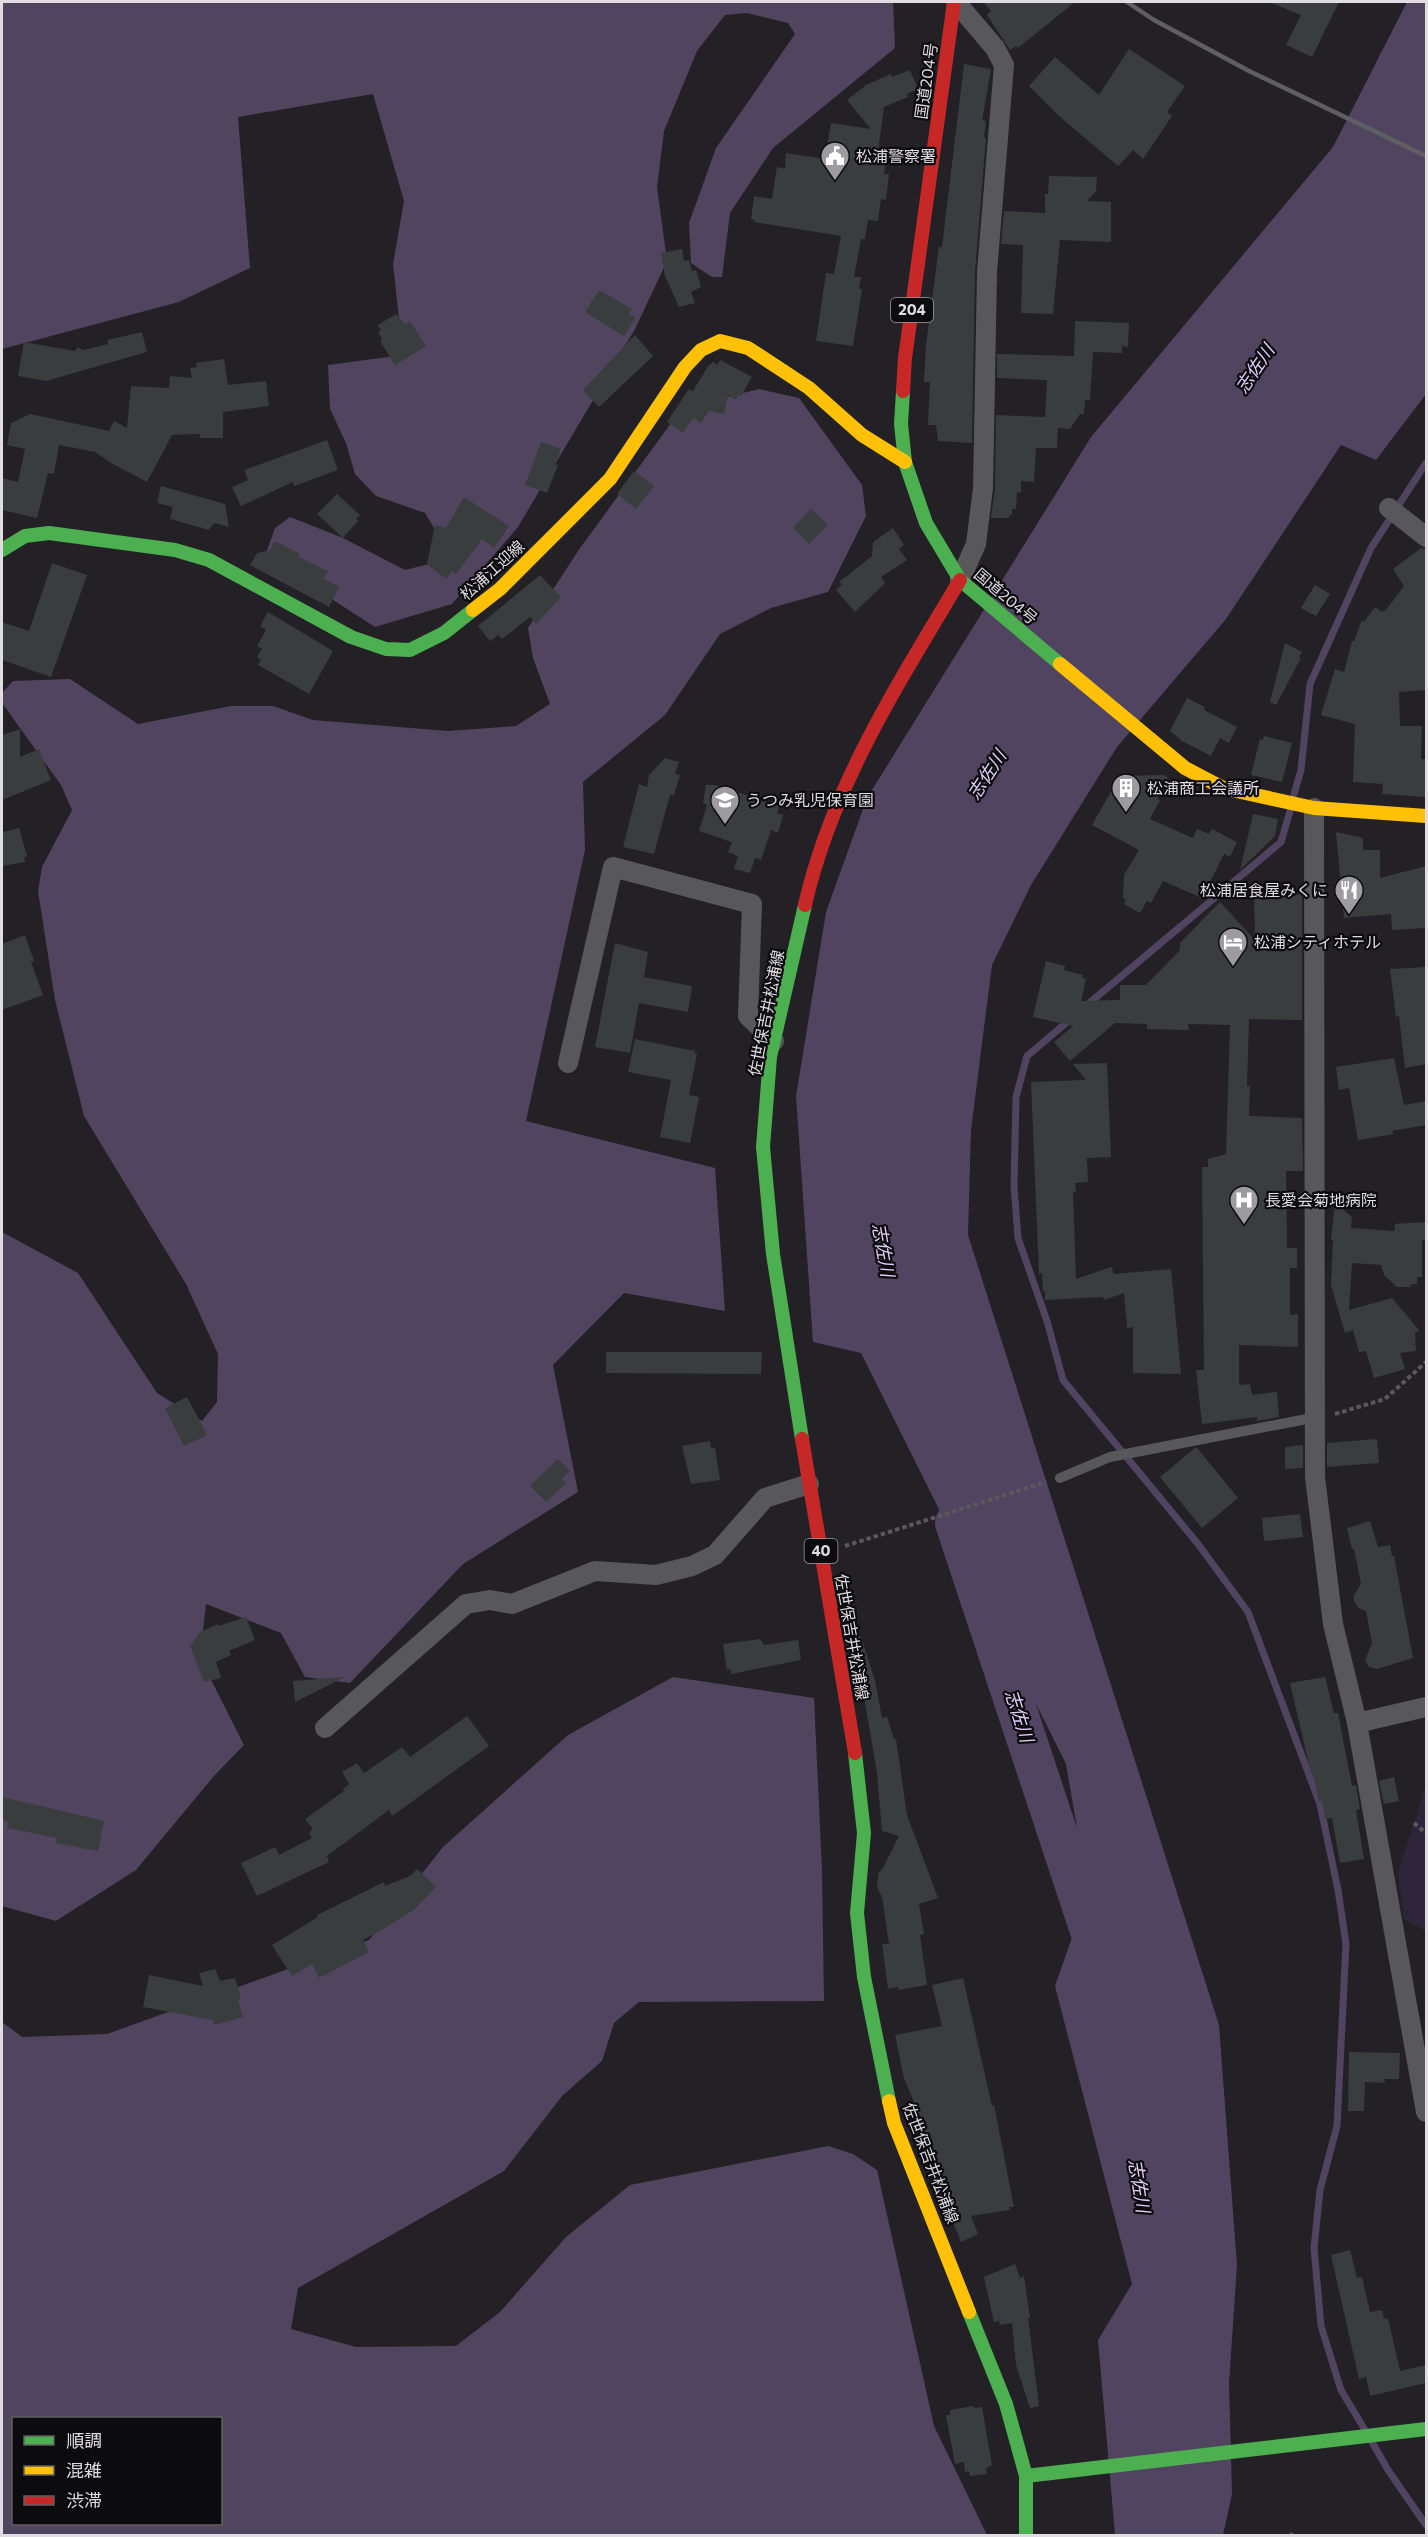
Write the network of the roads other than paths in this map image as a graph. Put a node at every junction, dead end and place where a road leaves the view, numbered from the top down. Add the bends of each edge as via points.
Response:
1 (955, 2) edge
2 (905, 462) junction
3 (1389, 508) dead end
4 (1426, 537) edge
5 (2, 550) edge
6 (960, 580) junction
7 (1314, 808) junction
8 (1426, 816) edge
9 (774, 1041) junction
10 (568, 1063) dead end
11 (1317, 1417) junction
12 (1060, 1478) road end
13 (809, 1484) junction
14 (1426, 1707) edge
15 (1357, 1723) junction
16 (325, 1728) dead end
17 (1426, 2112) edge
18 (1426, 2429) edge
19 (1026, 2476) junction
20 (1026, 2535) edge

1 - 2 main road, 国道204号 / 204 via 905,358 900,424
1 - 6 street via 995,48 1004,65 987,272 983,488 975,544
2 - 5 main road, 松浦江迎線 via 862,435 791,376 748,348 720,341 701,350 685,367 610,479 500,589 444,633 410,650 386,649 351,637 209,560 175,550 49,533 25,537
2 - 6 main road, 国道204号 / 204 via 926,523
3 - 4 street
6 - 7 main road, 国道204号 / 204 via 1185,768 1223,788
6 - 9 main road, 佐世保吉井松浦線 / 40 via 880,714 838,800 811,879
7 - 8 main road, 国道204号 / 204
7 - 11 street
9 - 10 street via 748,1016 752,904 613,867
9 - 13 main road, 佐世保吉井松浦線 / 40 via 763,1147 773,1254
11 - 12 lane via 1110,1457
11 - 15 street via 1315,1477 1333,1624
13 - 16 street via 765,1498 715,1555 692,1566 656,1575 595,1571 512,1604 490,1600 466,1604
13 - 19 main road, 佐世保吉井松浦線 / 40 via 859,1776 864,1833 857,1913 864,1977 894,2123 1006,2404
14 - 15 street
15 - 17 street
18 - 19 main road
19 - 20 main road, 佐世保吉井松浦線 / 40

